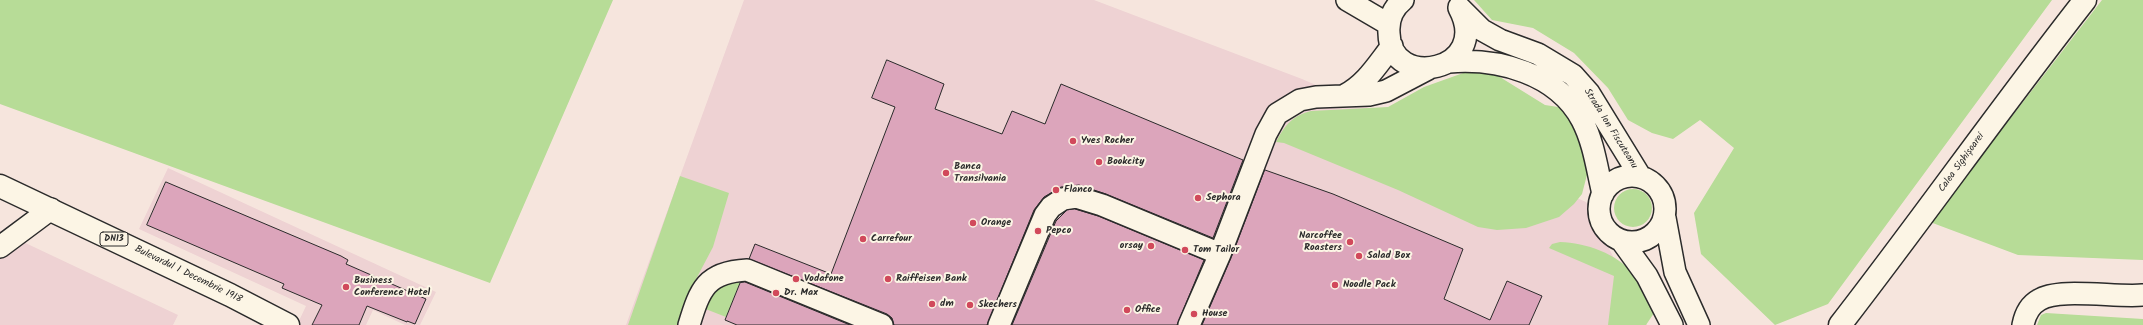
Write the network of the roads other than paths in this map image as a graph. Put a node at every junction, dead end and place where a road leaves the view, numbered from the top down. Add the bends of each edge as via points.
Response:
1 (1347, 0) edge
2 (1368, 0) edge
3 (2084, 0) edge
4 (1400, 2) edge
5 (1455, 4) edge
6 (1388, 24) junction
7 (1392, 46) junction
8 (1449, 62) junction
9 (1428, 69) junction
10 (1345, 96) junction
11 (1640, 176) junction
12 (2, 192) edge
13 (1603, 194) junction
14 (51, 209) junction
15 (1665, 218) junction
16 (1621, 240) junction
17 (0, 247) edge
18 (1220, 254) junction
19 (2143, 295) edge
20 (288, 325) edge
21 (689, 325) edge
22 (882, 325) edge
23 (999, 325) edge
24 (1190, 325) edge
25 (1672, 325) edge
26 (1698, 325) edge
27 (1840, 325) edge
28 (2023, 325) edge

1 - 6 street
2 - 4 street
3 - 27 main road, Calea Sighișoarei
4 - 6 street
5 - 8 street via 1466,26 1465,37 1457,55
5 - 11 street, Strada Ion Fiscuteanu via 1482,30 1500,40 1538,54 1573,75 1588,93
6 - 7 street
7 - 9 street via 1406,63
7 - 10 street via 1358,88
8 - 9 street, Strada Ion Fiscuteanu
8 - 13 street, Strada Ion Fiscuteanu via 1470,60 1505,65 1537,77 1566,99 1581,119 1589,136
9 - 10 street, Strada Ion Fiscuteanu via 1386,91
10 - 18 street, Strada Ion Fiscuteanu via 1300,100 1277,114 1266,134
11 - 13 street via 1618,179 1609,185
11 - 15 street via 1650,180 1664,196
12 - 14 main road, Bulevardul 1 Decembrie 1918 / DN13
13 - 16 street via 1599,205 1602,221 1611,234
14 - 17 street
14 - 20 main road, Bulevardul 1 Decembrie 1918 / DN13
15 - 16 street via 1652,235 1643,240
15 - 26 street via 1676,272
16 - 25 street via 1647,276
18 - 23 street via 1102,205 1076,197 1063,199 1045,215
18 - 24 street, Strada Ion Fiscuteanu
19 - 28 street via 2055,294 2039,299 2029,309
21 - 22 street via 700,291 707,282 721,274 747,270

